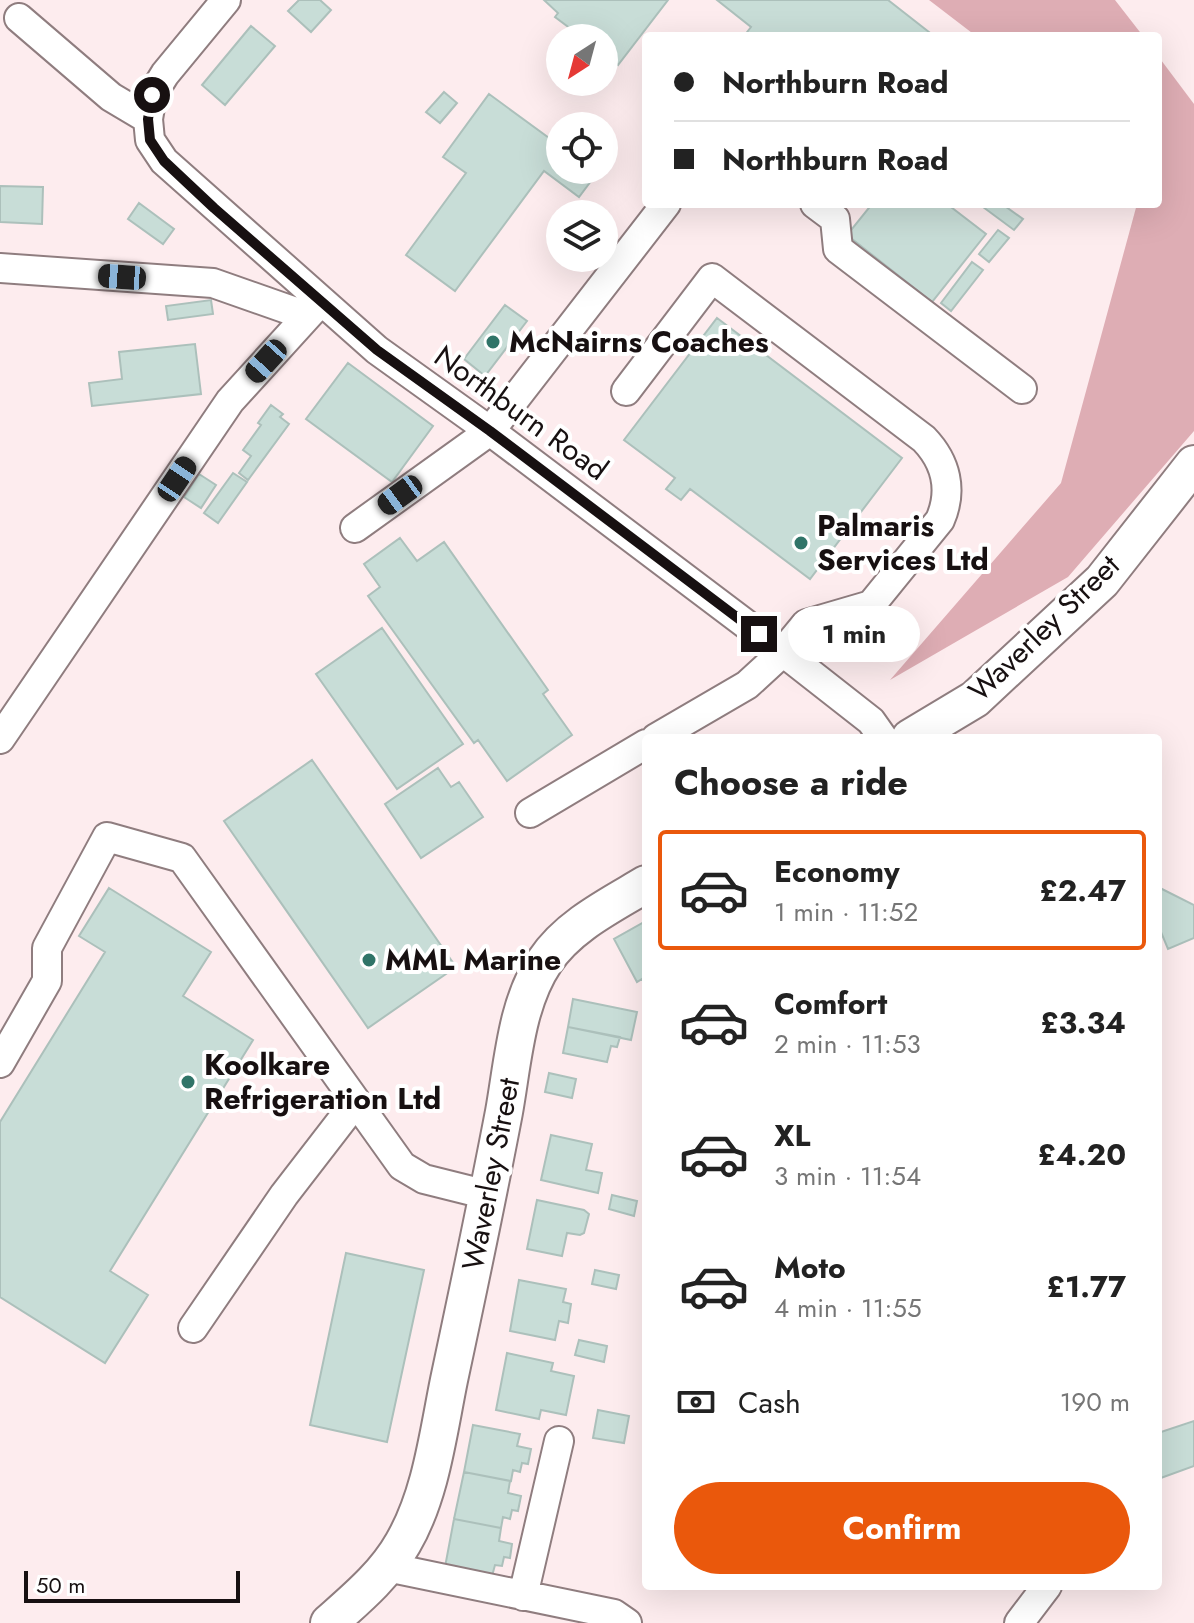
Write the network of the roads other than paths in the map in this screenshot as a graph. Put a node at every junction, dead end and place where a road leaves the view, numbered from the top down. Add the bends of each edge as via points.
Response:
1 (226, 0) edge
2 (19, 18) dead end
3 (148, 119) junction
4 (663, 208) edge
5 (820, 208) edge
6 (0, 268) edge
7 (314, 309) junction
8 (1022, 389) dead end
9 (626, 391) dead end
10 (490, 431) junction
11 (1194, 464) edge
12 (355, 528) dead end
13 (783, 652) junction
14 (663, 734) edge
15 (880, 734) edge
16 (917, 734) edge
17 (0, 739) edge
18 (642, 746) edge
19 (530, 813) dead end
20 (642, 887) edge
21 (0, 1063) edge
22 (355, 1103) junction
23 (488, 1195) junction
24 (193, 1328) dead end
25 (559, 1441) dead end
26 (387, 1567) junction
27 (1044, 1590) edge
28 (523, 1596) junction
29 (620, 1618) edge
30 (329, 1623) edge
31 (1019, 1623) edge

1 - 3 street via 165,74 152,95
2 - 3 street via 111,97
3 - 7 street, Northburn Road via 150,140 164,161
4 - 10 street
5 - 8 street via 835,219 838,249
6 - 7 street via 213,283
7 - 10 street, Northburn Road
7 - 17 street via 230,401
9 - 13 street via 712,278 924,439 941,460 947,496 940,520 871,605 806,624
10 - 12 street
10 - 13 street, Northburn Road
11 - 16 main road, Waverley Street via 1102,581 975,699
13 - 14 street via 747,685
13 - 15 street, Northburn Road via 871,721
18 - 19 street
20 - 23 main road, Waverley Street via 580,926 545,960 534,982 524,1003
21 - 22 street via 47,981 47,948 107,837 182,858
22 - 23 street via 402,1166 424,1179
22 - 24 street
23 - 26 main road, Waverley Street via 430,1469 416,1515
25 - 28 street
26 - 28 street
26 - 30 main road, Waverley Street
27 - 31 street
28 - 29 street

